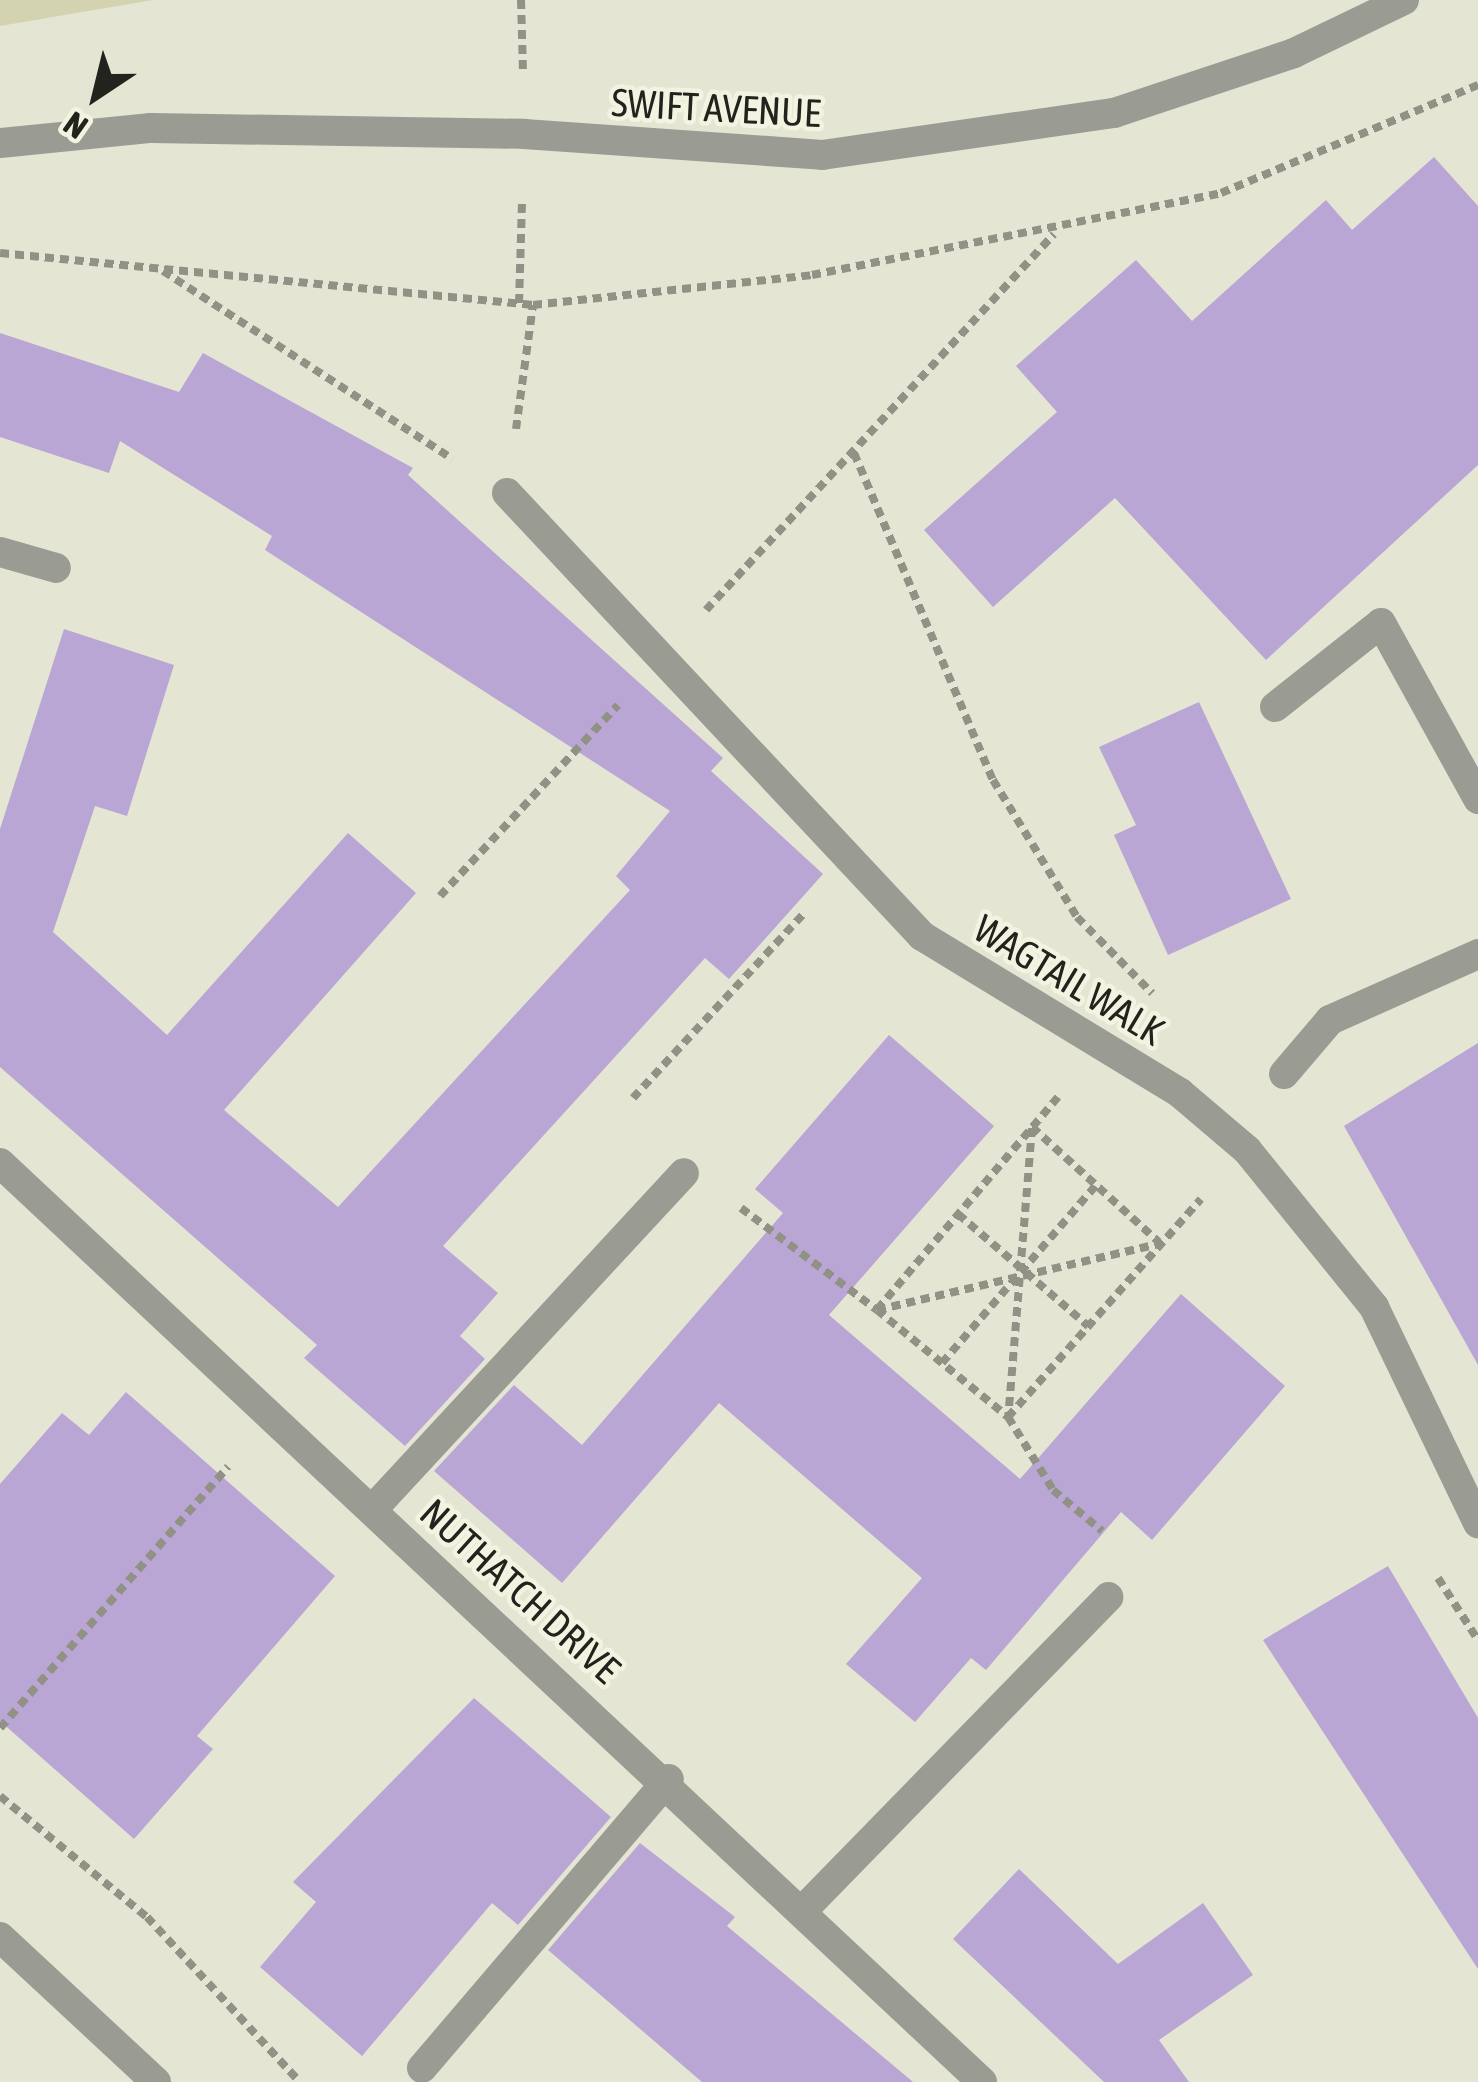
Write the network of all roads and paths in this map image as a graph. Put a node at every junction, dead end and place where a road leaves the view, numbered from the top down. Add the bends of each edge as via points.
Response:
1 (1404, 0) edge
2 (1478, 86) edge
3 (0, 142) edge
4 (1055, 232) junction
5 (0, 253) edge
6 (161, 270) junction
7 (532, 305) junction
8 (854, 454) junction
9 (507, 493) junction
10 (0, 551) edge
11 (56, 568) dead end
12 (666, 653) junction
13 (1275, 707) dead end
14 (1478, 799) edge
15 (852, 861) junction
16 (440, 896) dead end
17 (1478, 954) edge
18 (1105, 1044) junction
19 (1284, 1074) dead end
20 (1180, 1093) junction
21 (633, 1098) dead end
22 (1032, 1126) junction
23 (1247, 1150) junction
24 (0, 1163) edge
25 (684, 1173) joint
26 (1096, 1185) junction
27 (958, 1214) junction
28 (1160, 1244) junction
29 (1020, 1273) junction
30 (877, 1310) junction
31 (1088, 1326) junction
32 (942, 1363) junction
33 (272, 1417) junction
34 (1008, 1418) junction
35 (372, 1510) junction
36 (1478, 1523) edge
37 (1434, 1570) dead end
38 (1108, 1597) joint
39 (1478, 1640) edge
40 (0, 1728) edge
41 (669, 1779) junction
42 (0, 1796) edge
43 (806, 1906) junction
44 (0, 1937) edge
45 (422, 2068) dead end
46 (156, 2082) edge
47 (300, 2082) edge
48 (982, 2082) edge

1 - 3 street, SWIFT AVENUE via 1294,52 1114,113 822,155 524,134 174,128
2 - 4 path via 1221,194
4 - 7 path via 812,275
4 - 8 path
5 - 6 path
6 - 7 path
6 - 9 path
7 - 9 path
8 - 12 path
8 - 20 path via 993,780 1077,917 1199,1042
9 - 12 street, WAGTAIL WALK
10 - 11 street
12 - 15 street, WAGTAIL WALK
12 - 16 path
13 - 14 street via 1381,623
15 - 18 street, WAGTAIL WALK via 922,936
15 - 21 path
17 - 19 street via 1330,1020
18 - 20 street, WAGTAIL WALK
18 - 22 path
20 - 23 street, WAGTAIL WALK
22 - 26 path
22 - 27 path
22 - 29 path
23 - 28 path
23 - 36 street, WAGTAIL WALK via 1374,1307
24 - 33 street, NUTHATCH DRIVE
25 - 30 path via 802,1246
25 - 35 street
26 - 28 path
26 - 29 path
27 - 29 path
27 - 30 path
28 - 29 path
28 - 31 path
29 - 30 path
29 - 31 path
29 - 32 path
29 - 34 path
30 - 32 path
31 - 34 path
32 - 34 path
33 - 35 street, NUTHATCH DRIVE
33 - 40 path
34 - 38 path via 1053,1490 1136,1560
35 - 41 street, NUTHATCH DRIVE
37 - 39 path
38 - 43 street
41 - 43 street, NUTHATCH DRIVE
41 - 45 street
42 - 47 path via 147,1917
43 - 48 street, NUTHATCH DRIVE
44 - 46 street

